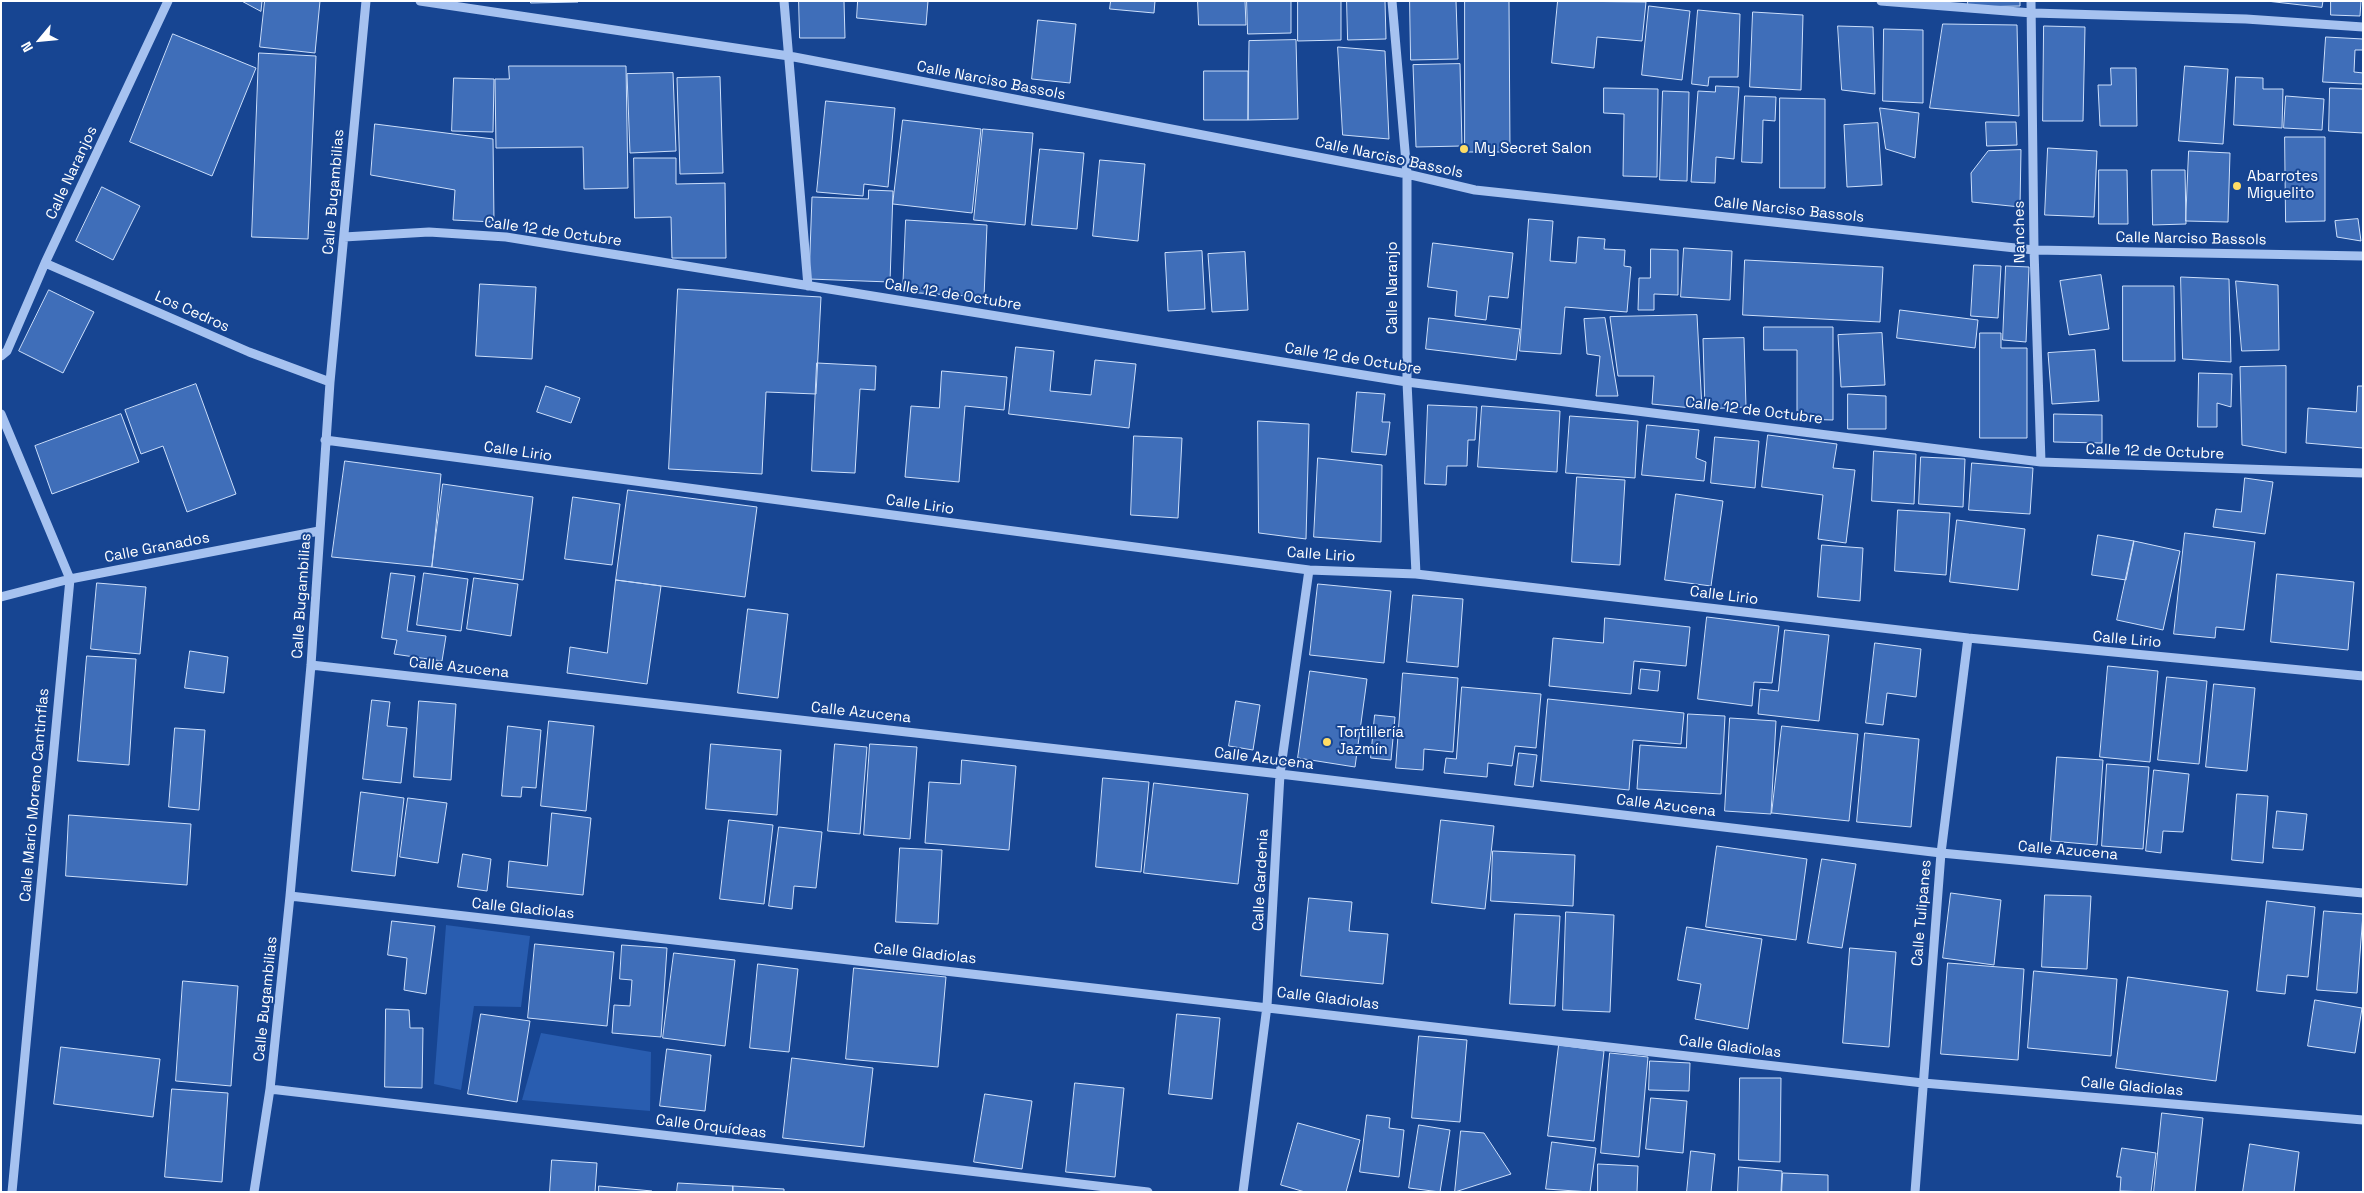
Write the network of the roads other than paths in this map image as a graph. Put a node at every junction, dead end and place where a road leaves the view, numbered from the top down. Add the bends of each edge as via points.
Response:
1 (168, 1) edge
2 (366, 1) edge
3 (420, 1) edge
4 (784, 1) edge
5 (1392, 1) edge
6 (1881, 1) edge
7 (2031, 1) edge
8 (2032, 13) junction
9 (2363, 28) edge
10 (789, 56) junction
11 (1406, 174) junction
12 (344, 237) junction
13 (2034, 250) junction
14 (2363, 256) edge
15 (45, 263) junction
16 (808, 286) junction
17 (1, 356) edge
18 (330, 382) junction
19 (1407, 382) junction
20 (1, 414) edge
21 (325, 440) junction
22 (2041, 462) junction
23 (2363, 473) edge
24 (319, 531) junction
25 (1309, 570) junction
26 (1416, 574) junction
27 (70, 579) junction
28 (1, 597) edge
29 (1968, 638) junction
30 (311, 665) junction
31 (2363, 676) edge
32 (1280, 774) junction
33 (1941, 853) junction
34 (2363, 893) edge
35 (290, 896) junction
36 (1267, 1006) junction
37 (1923, 1083) junction
38 (270, 1089) junction
39 (2363, 1120) edge
40 (12, 1192) edge
41 (254, 1192) edge
42 (1148, 1192) edge
43 (1243, 1192) edge
44 (1915, 1192) edge

1 - 15 street, Calle Naranjos
2 - 12 street, Calle Bugambilias
3 - 10 street, Calle Narciso Bassols
4 - 10 street
5 - 11 street, Calle Naranjo
6 - 8 street
7 - 8 street, Nanches
8 - 9 street via 2246,19
8 - 13 street, Nanches
10 - 11 street, Calle Narciso Bassols
10 - 16 street
11 - 13 street, Calle Narciso Bassols via 1475,190
11 - 19 street, Calle Naranjo
12 - 16 street, Calle 12 de Octubre via 429,232 506,237
12 - 18 street, Calle Bugambilias
13 - 14 street, Calle Narciso Bassols
13 - 22 street, Nanches
15 - 17 street, Calle Naranjos via 7,350
15 - 18 street, Los Cedros via 249,352
16 - 19 street, Calle 12 de Octubre
18 - 21 street, Calle Bugambilias
19 - 22 street, Calle 12 de Octubre
19 - 26 street, Calle Naranjo
20 - 27 street, Calle Mario Moreno Cantinflas
21 - 24 street, Calle Bugambilias
21 - 25 street, Calle Lirio
22 - 23 street, Calle 12 de Octubre
24 - 27 street, Calle Granados
24 - 30 street, Calle Bugambilias
25 - 26 street, Calle Lirio
25 - 32 street, Calle Gardenia
26 - 29 street, Calle Lirio
27 - 28 street, Calle Granados
27 - 40 street, Calle Mario Moreno Cantinflas
29 - 31 street, Calle Lirio
29 - 33 street, Calle Tulipanes
30 - 32 street, Calle Azucena
30 - 35 street, Calle Bugambilias
32 - 33 street, Calle Azucena
32 - 36 street, Calle Gardenia
33 - 34 street, Calle Azucena
33 - 37 street, Calle Tulipanes
35 - 36 street, Calle Gladiolas
35 - 38 street, Calle Bugambilias
36 - 37 street, Calle Gladiolas
36 - 43 street, Calle Gardenia
37 - 39 street, Calle Gladiolas
37 - 44 street, Calle Tulipanes
38 - 41 street, Calle Bugambilias
38 - 42 street, Calle Orquídeas

